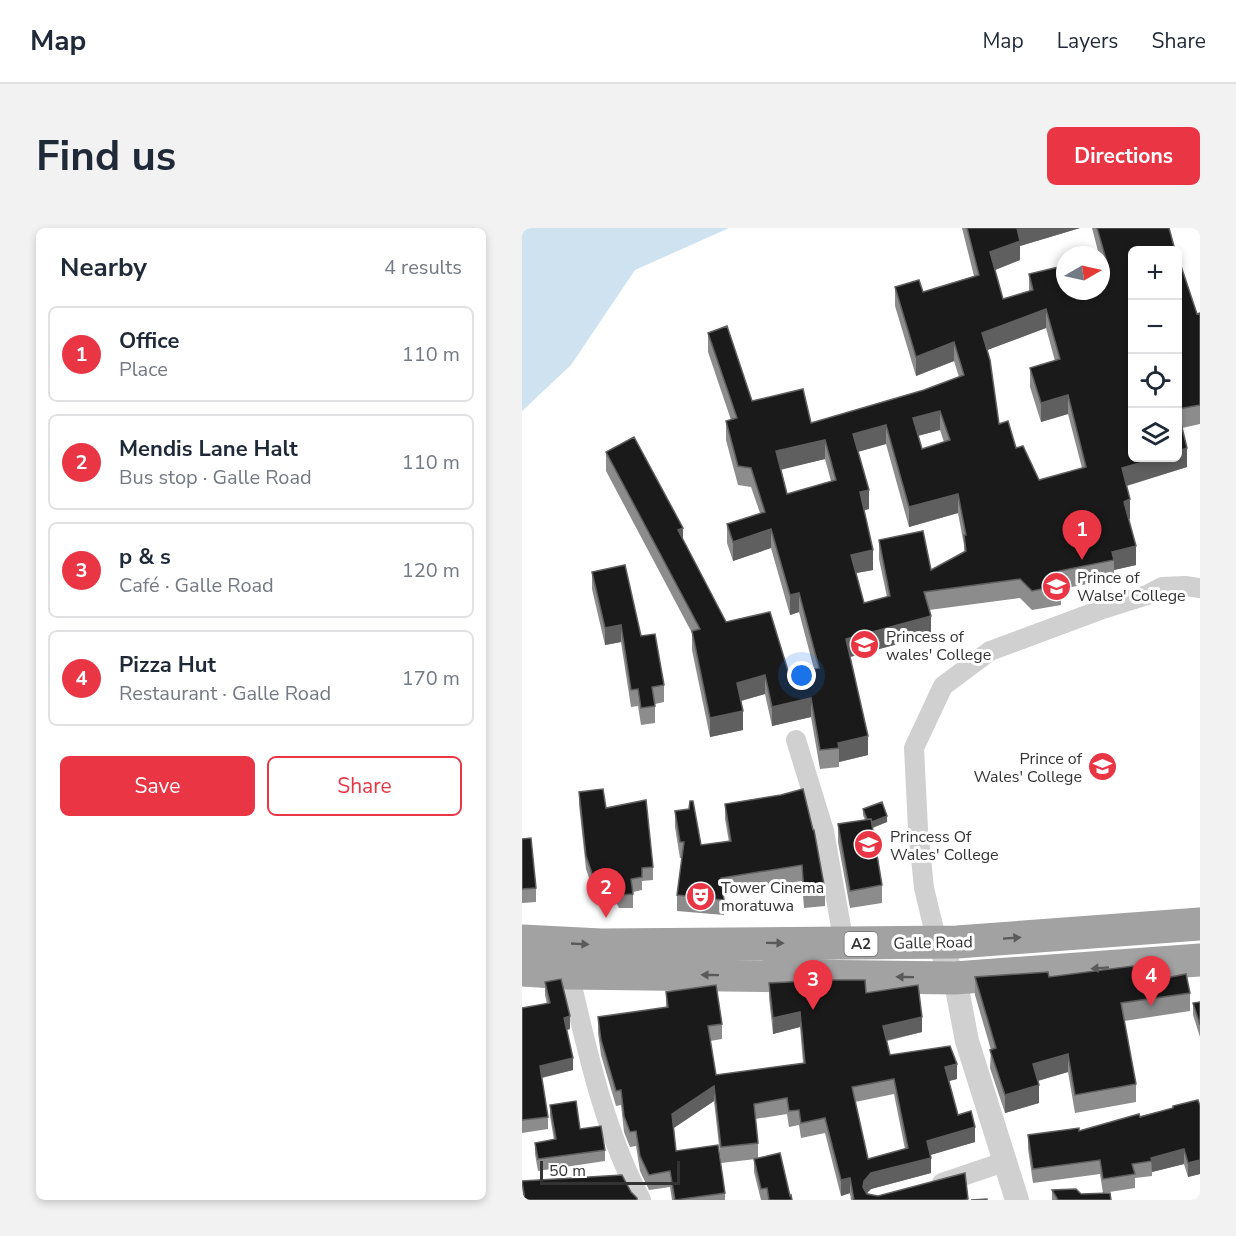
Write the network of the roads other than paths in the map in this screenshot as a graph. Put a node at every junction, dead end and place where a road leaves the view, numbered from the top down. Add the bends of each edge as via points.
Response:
1 (1200, 588) edge
2 (796, 740) dead end
3 (1200, 924) edge
4 (522, 941) edge
5 (937, 942) junction
6 (844, 944) junction
7 (1200, 960) edge
8 (522, 970) edge
9 (569, 973) junction
10 (955, 978) junction
11 (1004, 1162) junction
12 (919, 1189) edge
13 (641, 1200) edge
14 (1017, 1200) edge

1 - 5 street via 1162,587 990,651 943,686 914,748 924,888
2 - 6 street via 824,831
5 -> 3 highway, Galle Road / A2
4 -> 6 highway, Galle Road / A2 via 601,945
5 - 6 highway, Galle Road / A2
5 - 10 street
7 -> 10 highway, A2
8 - 9 highway, A2
10 -> 9 highway, A2
9 - 13 street via 591,1068 628,1175
10 - 11 street via 967,1041
11 - 12 street
11 - 14 street

